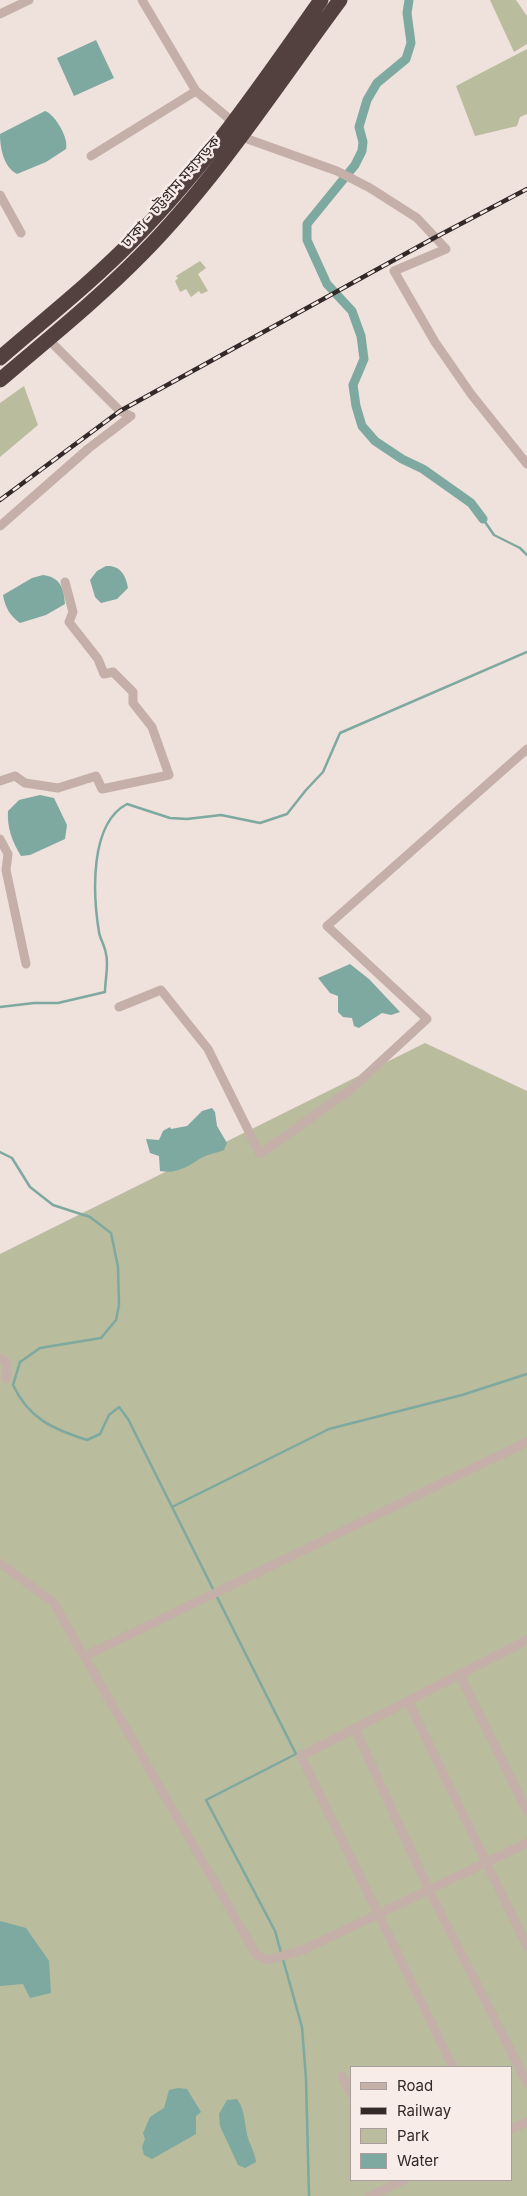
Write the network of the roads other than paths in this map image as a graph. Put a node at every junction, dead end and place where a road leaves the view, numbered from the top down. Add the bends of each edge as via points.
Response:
1 (29, 0) edge
2 (142, 0) edge
3 (321, 0) edge
4 (340, 0) edge
5 (0, 14) edge
6 (196, 91) junction
7 (233, 122) junction
8 (242, 137) junction
9 (91, 156) dead end
10 (0, 195) edge
11 (21, 233) dead end
12 (48, 339) junction
13 (0, 358) edge
14 (0, 380) edge
15 (527, 464) edge
16 (0, 526) edge
17 (66, 582) dead end
18 (527, 749) edge
19 (0, 781) edge
20 (0, 839) edge
21 (26, 964) dead end
22 (119, 1007) dead end
23 (0, 1358) edge
24 (6, 1378) dead end
25 (527, 1442) edge
26 (0, 1564) edge
27 (527, 1640) edge
28 (85, 1656) junction
29 (460, 1675) junction
30 (408, 1701) junction
31 (355, 1729) junction
32 (527, 1811) edge
33 (527, 1842) edge
34 (486, 1862) junction
35 (429, 1890) junction
36 (380, 1915) junction
37 (527, 1946) edge
38 (453, 2066) edge
39 (342, 2076) dead end
40 (527, 2083) edge
41 (350, 2092) edge
42 (527, 2122) edge
43 (512, 2129) edge
44 (398, 2181) edge
45 (370, 2196) edge

1 - 5 street
2 - 6 street
3 - 7 highway, ঢাকা - চট্টগ্রাম মহাসড়ক
4 - 8 highway, ঢাকা - চট্টগ্রাম মহাসড়ক
6 - 7 street
6 - 9 street
7 - 13 highway, ঢাকা - চট্টগ্রাম মহাসড়ক via 134,239
8 - 12 highway, ঢাকা - চট্টগ্রাম মহাসড়ক via 142,254
8 - 15 street via 337,171 370,188 417,218 446,249 394,271 435,342 471,394
10 - 11 street
12 - 14 highway, ঢাকা - চট্টগ্রাম মহাসড়ক
12 - 16 street via 120,411 131,416 89,448
17 - 19 street via 73,612 69,622 98,660 104,674 113,672 133,692 133,704 152,727 169,774 102,789 96,776 58,788 25,783 15,776
18 - 22 street via 327,926 427,1019 350,1090 260,1154 208,1049 161,990
20 - 21 street via 8,854 6,870
23 - 24 street via 7,1363
25 - 28 street
26 - 28 street via 53,1602
27 - 29 street
28 - 36 street via 256,1954 267,1960 303,1950
29 - 30 street
29 - 32 street
30 - 31 street
30 - 34 street
31 - 35 street
31 - 36 street via 301,1756
33 - 34 street
34 - 35 street
34 - 37 street
35 - 36 street
35 - 40 street
36 - 38 street
39 - 41 street
42 - 43 street
44 - 45 street

